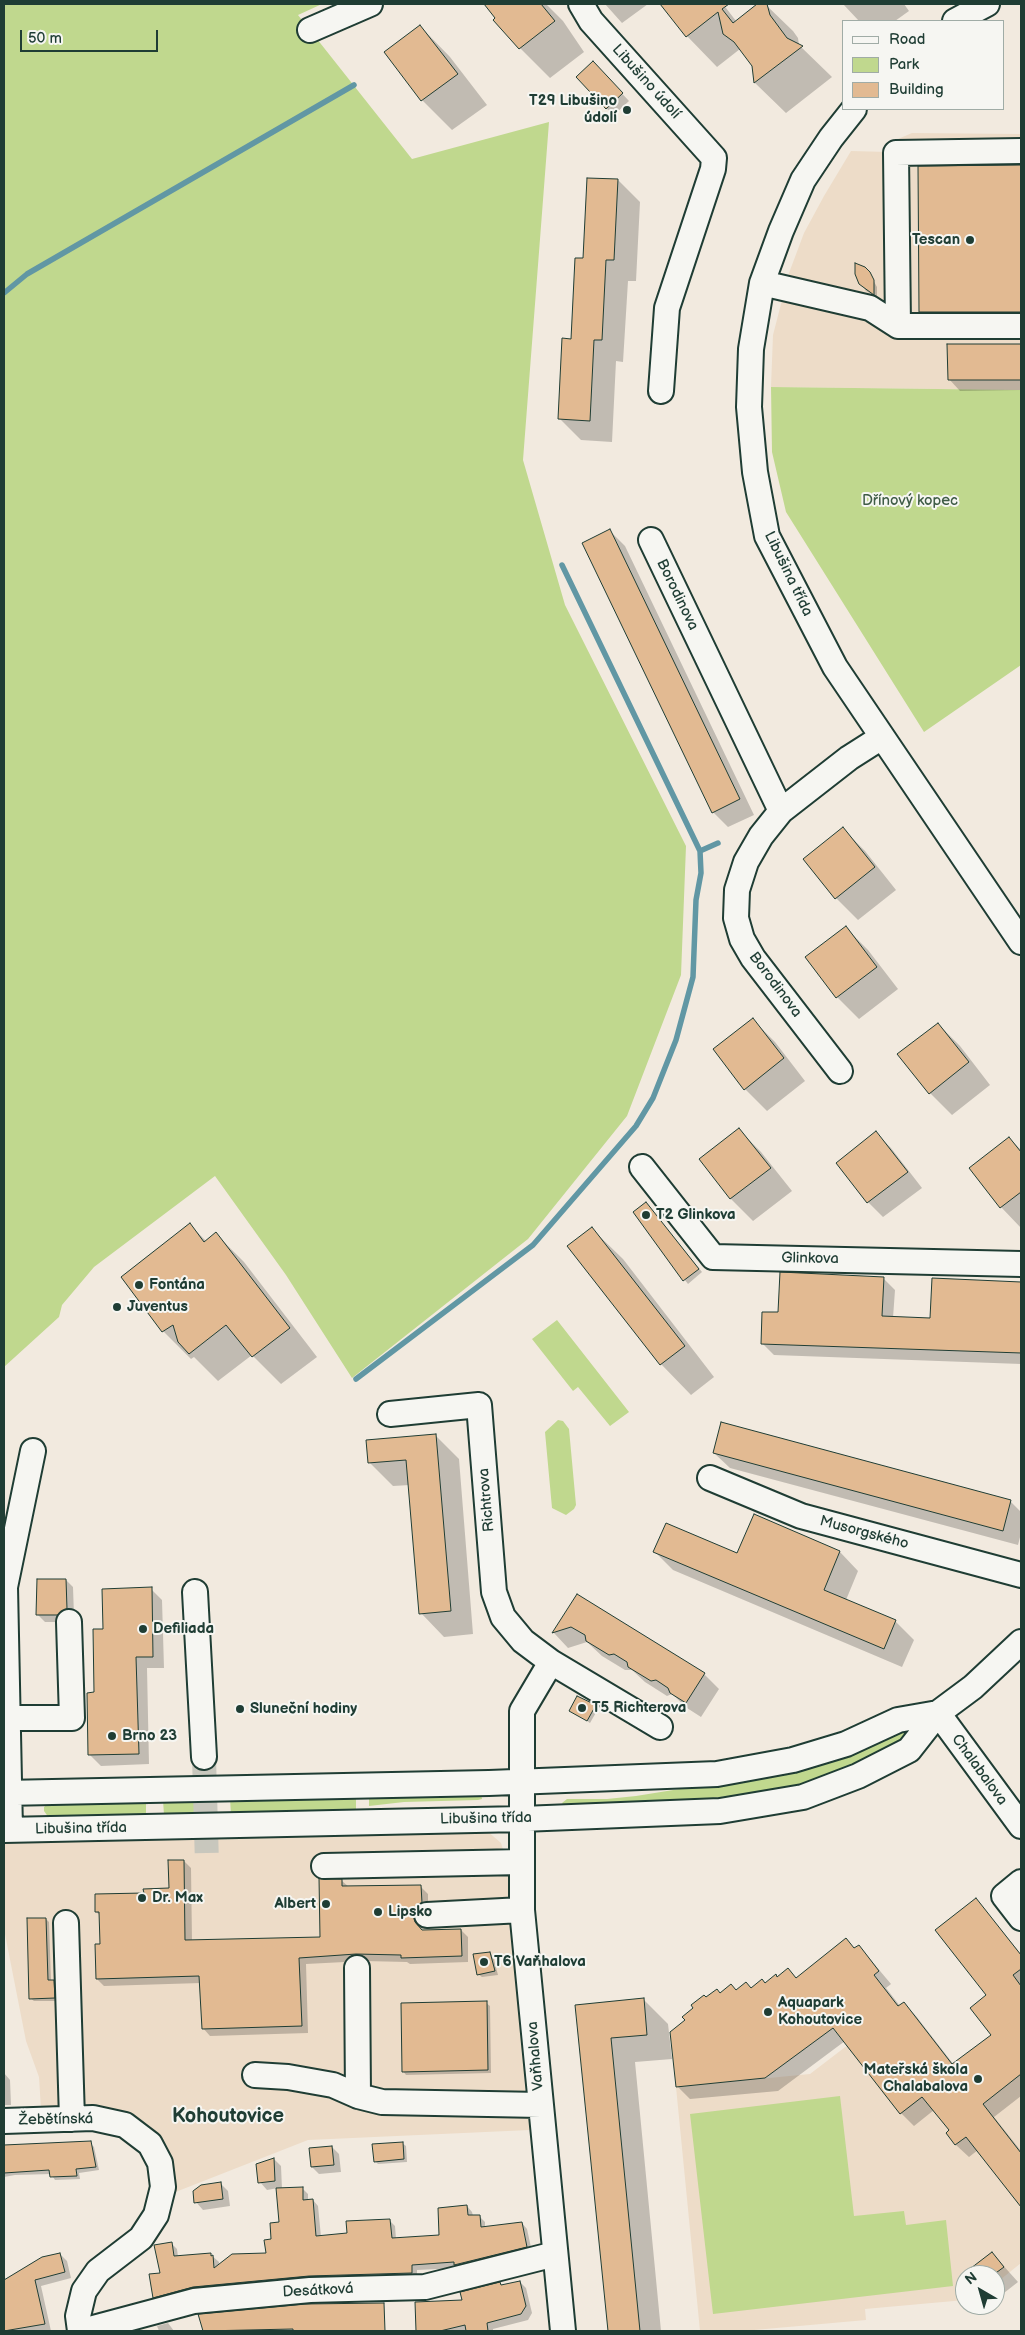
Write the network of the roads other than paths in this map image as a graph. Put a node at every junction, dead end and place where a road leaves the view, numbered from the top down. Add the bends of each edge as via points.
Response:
1 (370, 4) edge
2 (581, 4) edge
3 (987, 4) edge
4 (957, 20) edge
5 (310, 30) dead end
6 (853, 110) edge
7 (1021, 151) edge
8 (762, 283) junction
9 (898, 326) junction
10 (1021, 326) edge
11 (661, 391) dead end
12 (651, 540) dead end
13 (882, 737) junction
14 (781, 811) junction
15 (1021, 942) edge
16 (840, 1071) dead end
17 (642, 1167) dead end
18 (1021, 1264) edge
19 (390, 1414) dead end
20 (33, 1451) dead end
21 (710, 1478) dead end
22 (1021, 1575) edge
23 (195, 1592) dead end
24 (69, 1622) dead end
25 (1021, 1642) edge
26 (550, 1662) junction
27 (938, 1713) junction
28 (7, 1718) junction
29 (660, 1727) dead end
30 (204, 1756) tunnel mouth
31 (523, 1780) junction
32 (6, 1793) edge
33 (522, 1819) junction
34 (1021, 1826) edge
35 (7, 1830) edge
36 (522, 1862) junction
37 (324, 1866) dead end
38 (1021, 1882) edge
39 (522, 1910) junction
40 (427, 1915) dead end
41 (1021, 1918) edge
42 (66, 1923) dead end
43 (357, 1968) dead end
44 (255, 2075) dead end
45 (358, 2096) junction
46 (540, 2105) junction
47 (72, 2119) junction
48 (4, 2121) edge
49 (555, 2254) junction
50 (81, 2331) edge
51 (563, 2331) edge

1 - 5 street
2 - 11 street, Libušino údolí via 591,21 714,158 667,308
3 - 4 street
6 - 8 street, Libušina třída via 803,180
7 - 9 street via 896,153
8 - 9 street via 870,308
8 - 13 street, Libušina třída via 751,349 749,407 754,472 768,536 835,667
9 - 10 street
12 - 14 street, Borodinova
13 - 14 street, Borodinova via 849,758
13 - 15 street, Libušina třída
14 - 16 street, Borodinova via 746,862 737,890 736,918 753,958
17 - 18 street, Glinkova via 713,1257
19 - 26 street, Richtrova via 479,1404 494,1592 503,1617 523,1641
20 - 28 street via 4,1586
21 - 22 street, Musorgského via 801,1516
23 - 30 street
24 - 28 street via 72,1718
25 - 27 street, Libušina třída via 974,1687
26 - 29 street, Richtrova
26 - 31 street via 522,1711
27 - 31 street, Libušina třída via 898,1720 846,1744 793,1760 716,1774
27 - 33 street, Libušina třída via 909,1750 858,1776 803,1797 720,1811
27 - 34 street, Chalabalova
28 - 32 street
31 - 32 street, Libušina třída
31 - 33 street, Vaňhalova
32 - 35 street
33 - 35 street, Libušina třída
33 - 36 street, Vaňhalova
36 - 37 street
36 - 39 street, Vaňhalova
38 - 41 street via 1004,1896
39 - 40 street
39 - 46 street, Vaňhalova
42 - 47 street
43 - 45 street
44 - 45 street via 288,2076 333,2084
45 - 46 street via 382,2102
46 - 49 street, Vaňhalova
47 - 48 street, Žebětínská
47 - 50 street, Žebětínská via 93,2118 125,2125 150,2144 160,2163 163,2187 156,2215 141,2238 98,2271 84,2291 78,2316
49 - 50 street, Desátková via 425,2287 310,2290 194,2301
49 - 51 street, Vaňhalova

